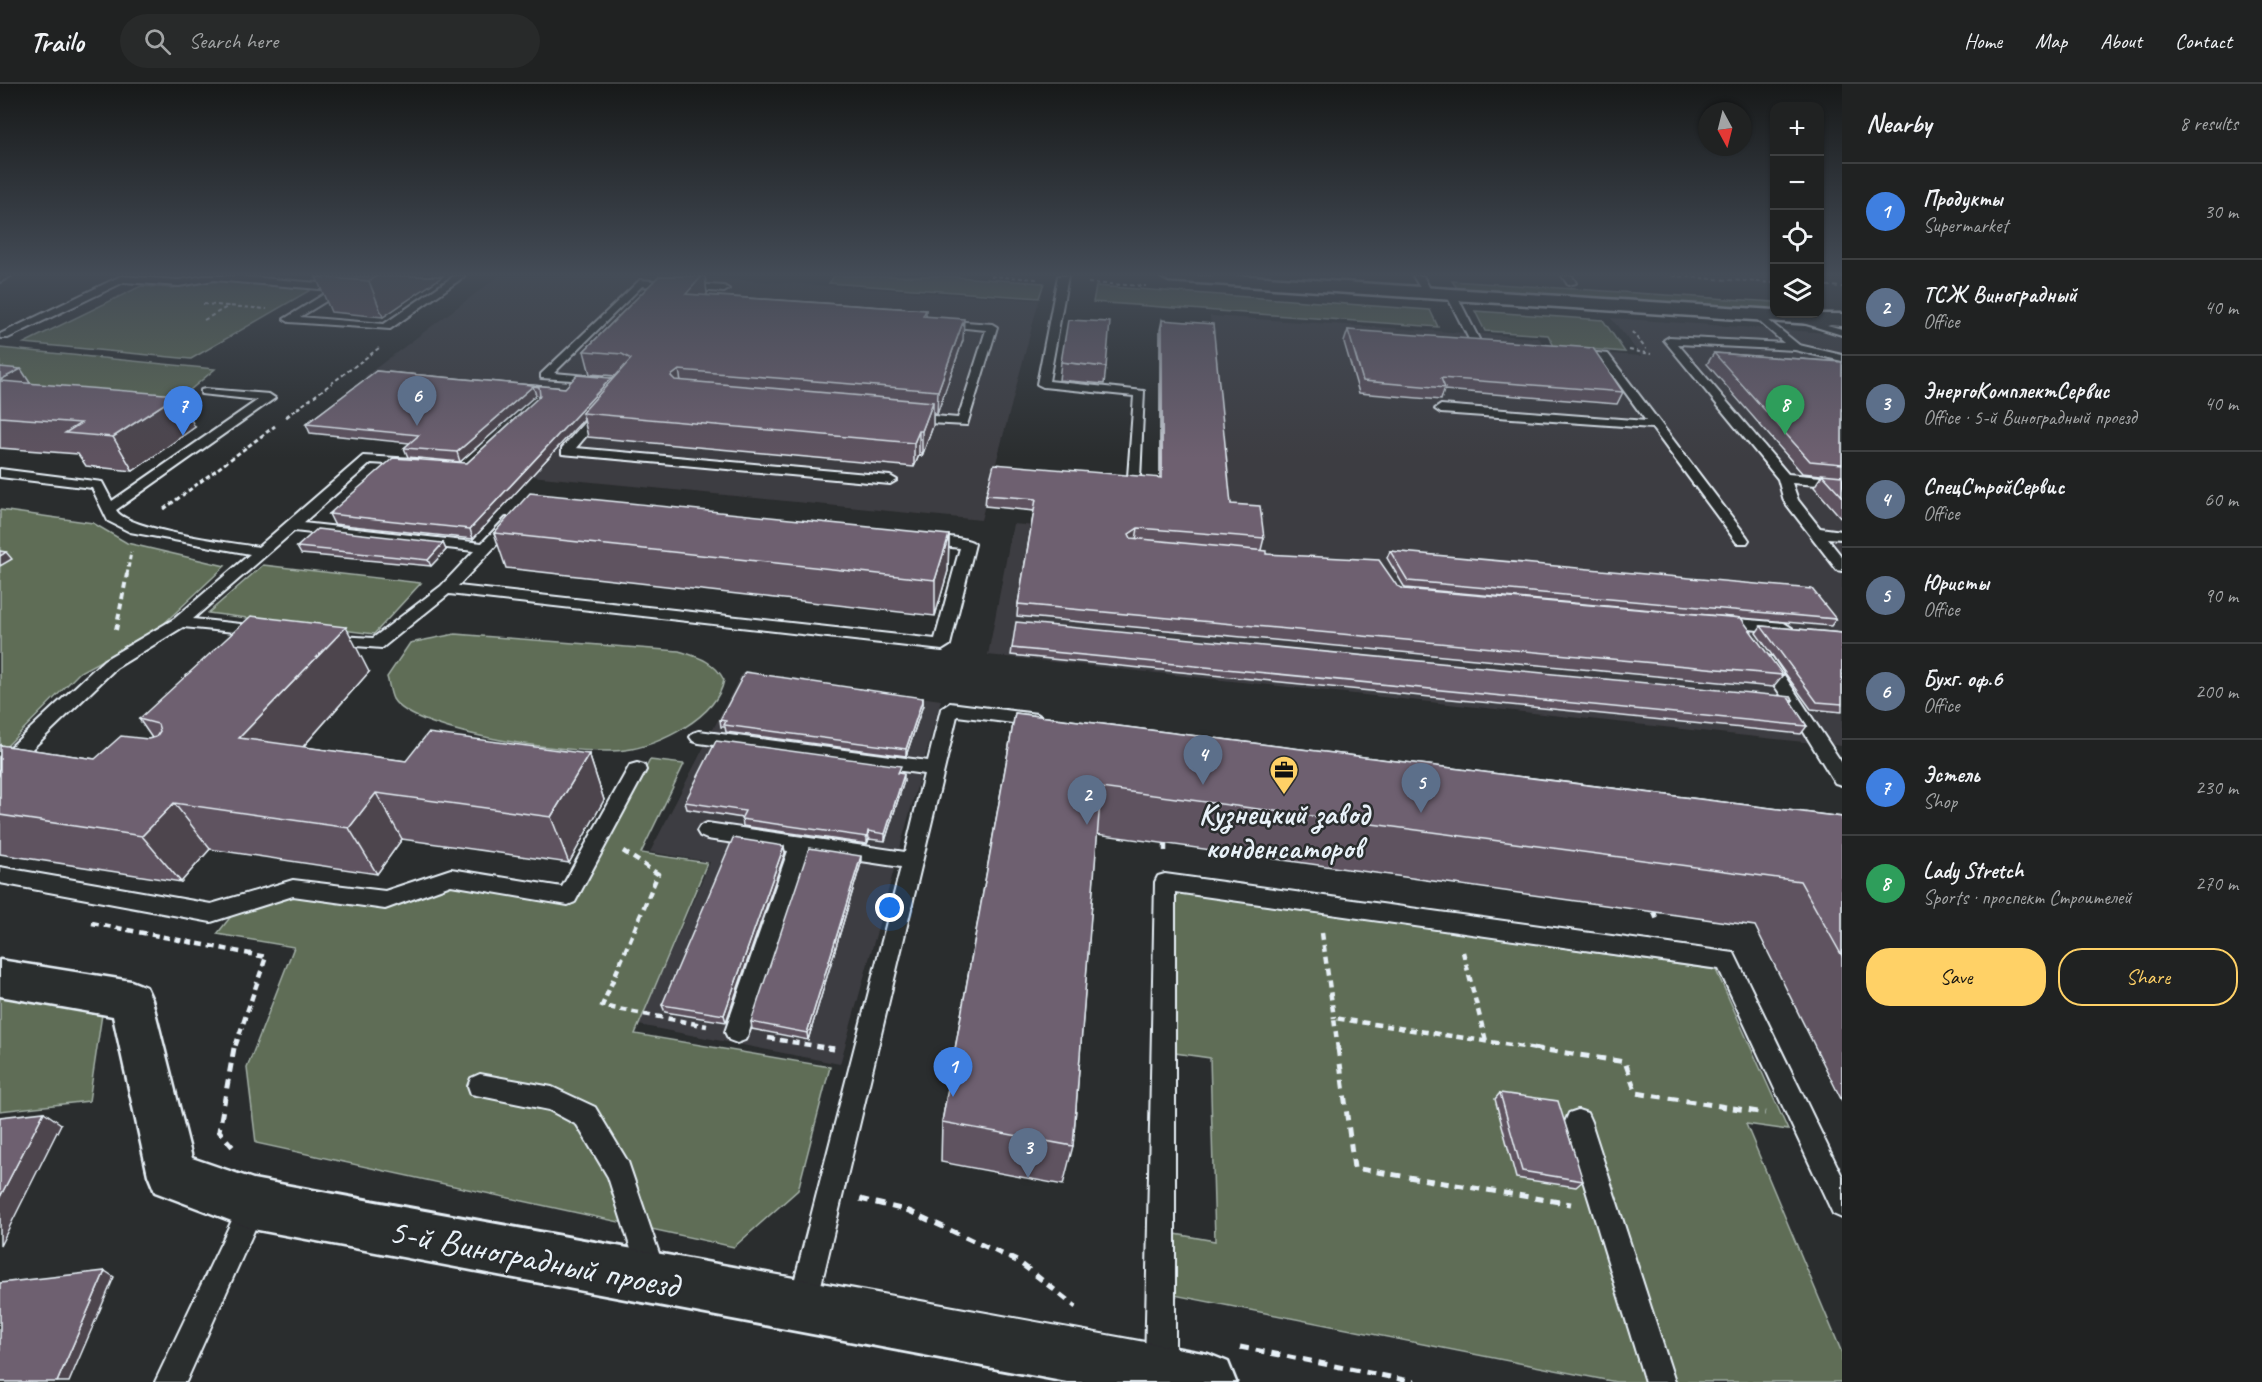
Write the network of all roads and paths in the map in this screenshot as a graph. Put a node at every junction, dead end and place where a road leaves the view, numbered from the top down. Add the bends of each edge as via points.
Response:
1 (585, 337) edge
2 (989, 337) edge
3 (1052, 337) edge
4 (1473, 337) edge
5 (1783, 337) edge
6 (383, 345) dead end
7 (1478, 346) edge
8 (1795, 347) junction
9 (1558, 353) edge
10 (1842, 358) edge
11 (615, 381) edge
12 (205, 392) dead end
13 (612, 399) edge
14 (1440, 409) dead end
15 (893, 416) edge
16 (1656, 425) junction
17 (432, 465) edge
18 (0, 473) edge
19 (1136, 477) edge
20 (1784, 478) junction
21 (890, 480) dead end
22 (1842, 483) edge
23 (159, 506) dead end
24 (167, 506) junction
25 (109, 508) junction
26 (521, 510) edge
27 (291, 526) junction
28 (135, 530) junction
29 (1813, 532) junction
30 (1842, 535) edge
31 (909, 538) edge
32 (1742, 540) dead end
33 (484, 548) junction
34 (261, 552) junction
35 (1842, 567) edge
36 (446, 589) junction
37 (180, 622) junction
38 (1796, 629) edge
39 (272, 632) edge
40 (318, 638) edge
41 (110, 664) junction
42 (1768, 695) edge
43 (1792, 697) junction
44 (1057, 723) edge
45 (699, 737) dead end
46 (16, 755) junction
47 (38, 758) edge
48 (0, 768) edge
49 (637, 770) dead end
50 (935, 770) junction
51 (1842, 777) edge
52 (707, 831) dead end
53 (600, 836) junction
54 (800, 846) junction
55 (913, 861) junction
56 (0, 876) edge
57 (1318, 903) junction
58 (1455, 923) junction
59 (0, 978) edge
60 (1334, 1018) junction
61 (737, 1032) junction
62 (1486, 1041) junction
63 (865, 1055) junction
64 (480, 1086) dead end
65 (1802, 1119) junction
66 (1578, 1122) dead end
67 (253, 1204) junction
68 (1842, 1205) edge
69 (1606, 1210) junction
70 (654, 1280) junction
71 (803, 1304) junction
72 (1160, 1373) junction
73 (170, 1382) edge
74 (1208, 1382) edge
75 (1659, 1382) edge

1 - 11 lane via 545,376
2 - 15 lane via 963,422
3 - 19 lane via 1043,384 1140,393
4 - 7 lane
5 - 8 lane
6 - 24 path
8 - 10 lane
8 - 20 lane via 1669,340
9 - 16 lane via 1604,356
12 - 25 lane via 269,398
13 - 21 lane via 567,451
14 - 16 lane
16 - 32 lane
17 - 27 lane via 368,459
18 - 25 lane via 98,485
20 - 22 lane
20 - 29 lane via 1791,501
23 - 24 path
24 - 28 path
25 - 28 lane via 113,518
26 - 33 lane
27 - 33 lane
27 - 34 lane
28 - 34 lane
28 - 41 path
29 - 30 lane
29 - 35 lane
31 - 36 lane via 968,544 942,645
33 - 36 lane
34 - 37 lane
36 - 40 lane via 376,644
37 - 39 lane
37 - 41 lane
38 - 43 lane via 1732,623
41 - 46 lane
42 - 43 lane
43 - 51 lane
44 - 50 lane via 950,709
45 - 50 lane
46 - 47 lane
46 - 48 lane
49 - 53 lane
50 - 55 lane
52 - 54 lane
53 - 56 lane via 568,896 451,877 385,900 293,888 211,913
53 - 61 path via 658,874 602,1006
54 - 55 lane
54 - 61 lane
55 - 63 lane
57 - 58 lane
57 - 60 path
57 - 72 lane via 1165,882
58 - 62 path
58 - 65 lane via 1726,960
59 - 67 main road, 5-й Виноградный проезд via 131,1000 172,1175
60 - 62 path
60 - 69 path via 1354,1168
61 - 63 path
62 - 65 path via 1625,1062 1636,1093
63 - 71 lane
64 - 70 lane via 552,1099 586,1116 619,1171
65 - 68 lane
66 - 69 lane
67 - 70 main road, 5-й Виноградный проезд
67 - 73 lane
69 - 75 lane
70 - 71 main road, 5-й Виноградный проезд
71 - 72 main road, 5-й Виноградный проезд
72 - 74 main road, 5-й Виноградный проезд

